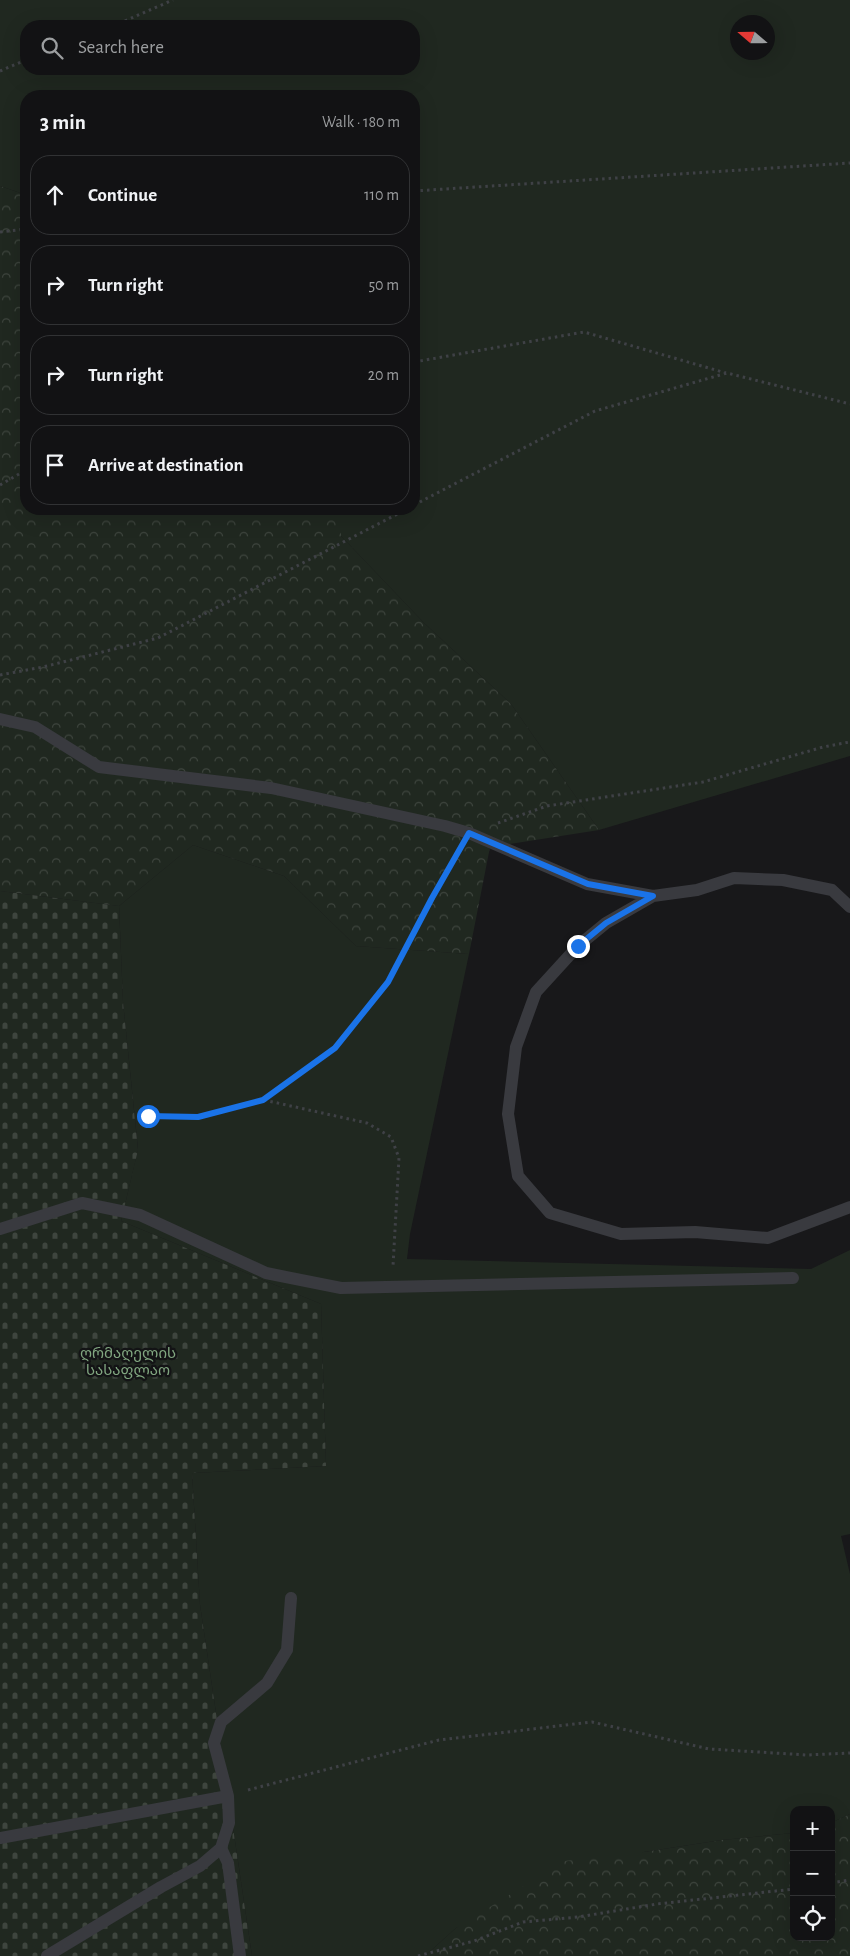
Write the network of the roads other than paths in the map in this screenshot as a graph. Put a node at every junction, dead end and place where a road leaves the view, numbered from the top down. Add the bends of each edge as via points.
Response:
1 (0, 720) edge
2 (653, 896) junction
3 (850, 907) edge
4 (850, 1208) edge
5 (0, 1230) edge
6 (793, 1278) dead end
7 (291, 1598) dead end
8 (228, 1796) junction
9 (0, 1838) edge
10 (221, 1848) junction
11 (48, 1956) edge
12 (240, 1956) edge

1 - 2 lane via 35,727 99,767 271,788 445,826 469,833 588,884
2 - 3 lane via 697,890 734,878 783,880 832,890
2 - 4 lane via 606,923 578,946 536,992 516,1047 508,1114 518,1176 550,1213 621,1234 695,1232 768,1238
5 - 6 lane via 82,1203 140,1215 266,1273 341,1288
7 - 8 lane via 287,1650 267,1683 221,1722 214,1743
8 - 9 lane
8 - 10 lane via 229,1823
10 - 11 lane via 200,1866
10 - 12 lane via 228,1863

